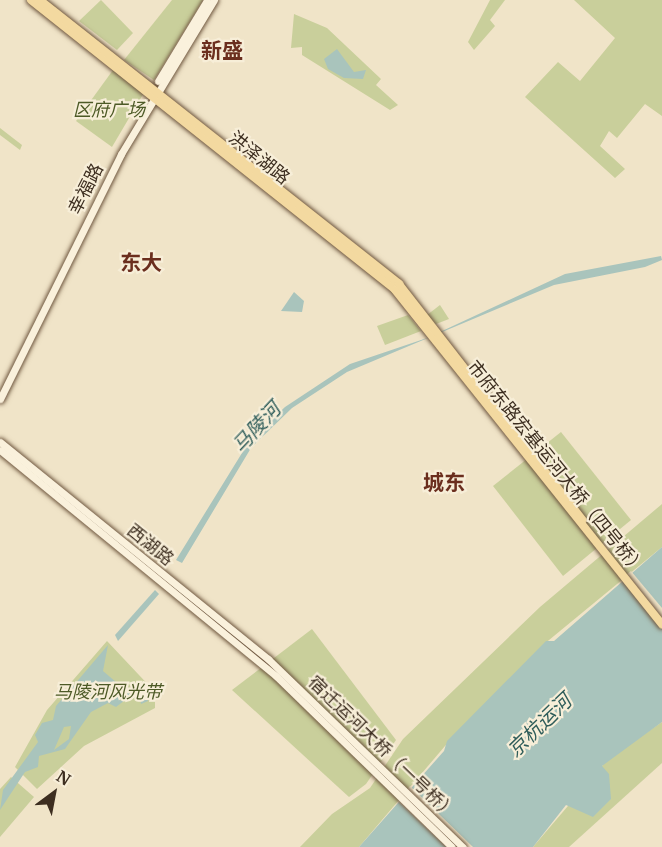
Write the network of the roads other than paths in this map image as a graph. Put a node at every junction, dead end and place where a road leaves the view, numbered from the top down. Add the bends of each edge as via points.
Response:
1 (31, 0) edge
2 (40, 0) edge
3 (207, 0) edge
4 (214, 0) edge
5 (154, 92) junction
6 (440, 340) junction
7 (453, 357) junction
8 (0, 390) edge
9 (0, 399) edge
10 (0, 441) edge
11 (528, 446) dead end
12 (0, 451) edge
13 (10, 454) junction
14 (516, 455) dead end
15 (662, 616) edge
16 (662, 624) edge
17 (278, 674) junction
18 (452, 847) edge
19 (463, 847) edge

1 - 5 main road, 洪泽湖路
2 - 5 main road, 洪泽湖路
3 - 5 main road, 幸福路
4 - 5 main road, 幸福路
5 - 6 main road, 洪泽湖路 via 385,272
5 - 8 main road, 幸福路 via 61,261
5 - 9 main road, 幸福路 via 69,254
6 - 7 main road, 洪泽湖路
6 - 11 main road
6 - 14 main road
7 - 15 main road, 市府东路宏基运河大桥（四号桥）
7 - 16 main road, 市府东路宏基运河大桥（四号桥）
10 - 13 main road, 西湖路
12 - 13 main road, 西湖路
13 - 17 main road, 西湖路
17 - 18 main road, 宿迁运河大桥（一号桥）
17 - 19 main road, 宿迁运河大桥（一号桥）

